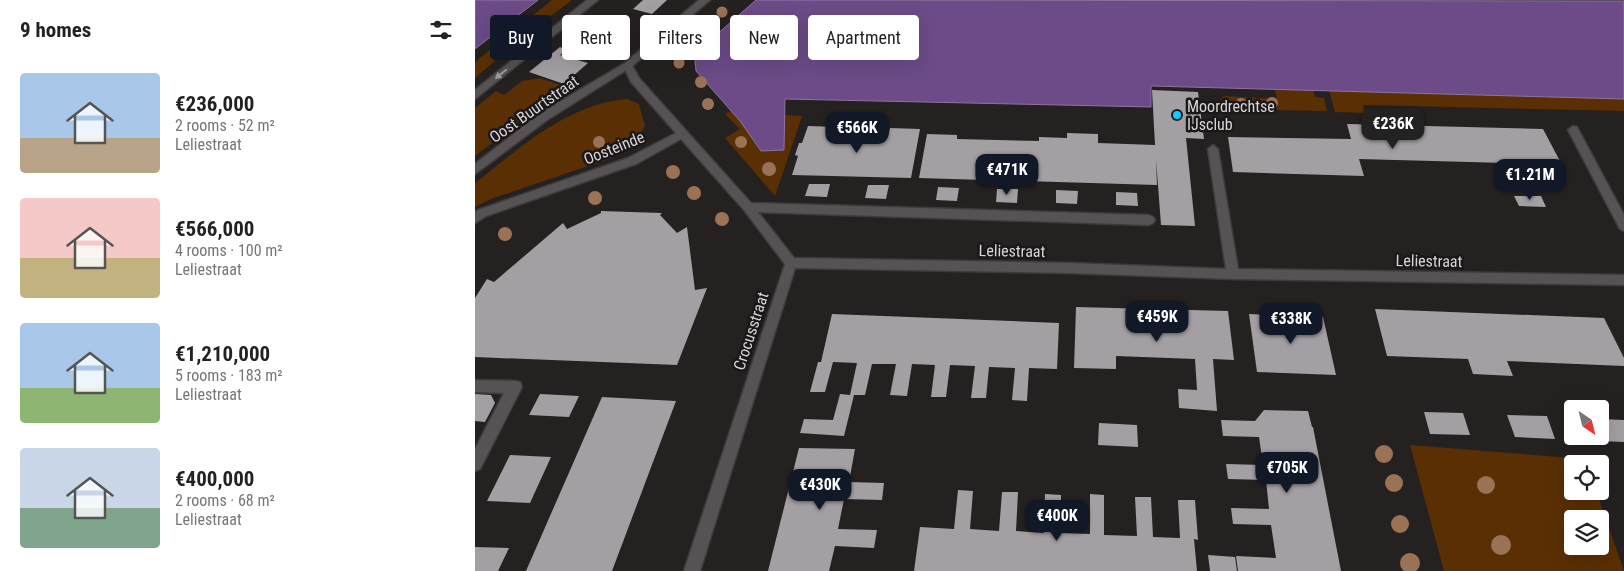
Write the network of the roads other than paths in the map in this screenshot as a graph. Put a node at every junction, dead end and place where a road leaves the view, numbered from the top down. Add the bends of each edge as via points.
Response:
1 (593, 0) edge
2 (705, 0) edge
3 (628, 65) junction
4 (475, 95) edge
5 (1573, 130) dead end
6 (682, 134) junction
7 (1213, 149) dead end
8 (475, 170) edge
9 (748, 207) junction
10 (475, 218) edge
11 (1149, 220) dead end
12 (1624, 226) edge
13 (791, 263) junction
14 (1233, 274) junction
15 (1624, 280) edge
16 (475, 386) edge
17 (475, 464) edge
18 (692, 571) edge

1 -> 4 street
2 - 3 street, Oost Buurtstraat
3 - 6 street via 635,80
3 - 8 street, Oost Buurtstraat via 543,117
5 - 12 street
6 - 9 street
6 - 10 street, Oosteinde via 632,161
7 - 14 street
9 - 11 street
9 - 13 street
13 - 14 street, Leliestraat
13 - 18 street, Crocusstraat
14 - 15 street, Leliestraat
16 - 17 street via 515,387

